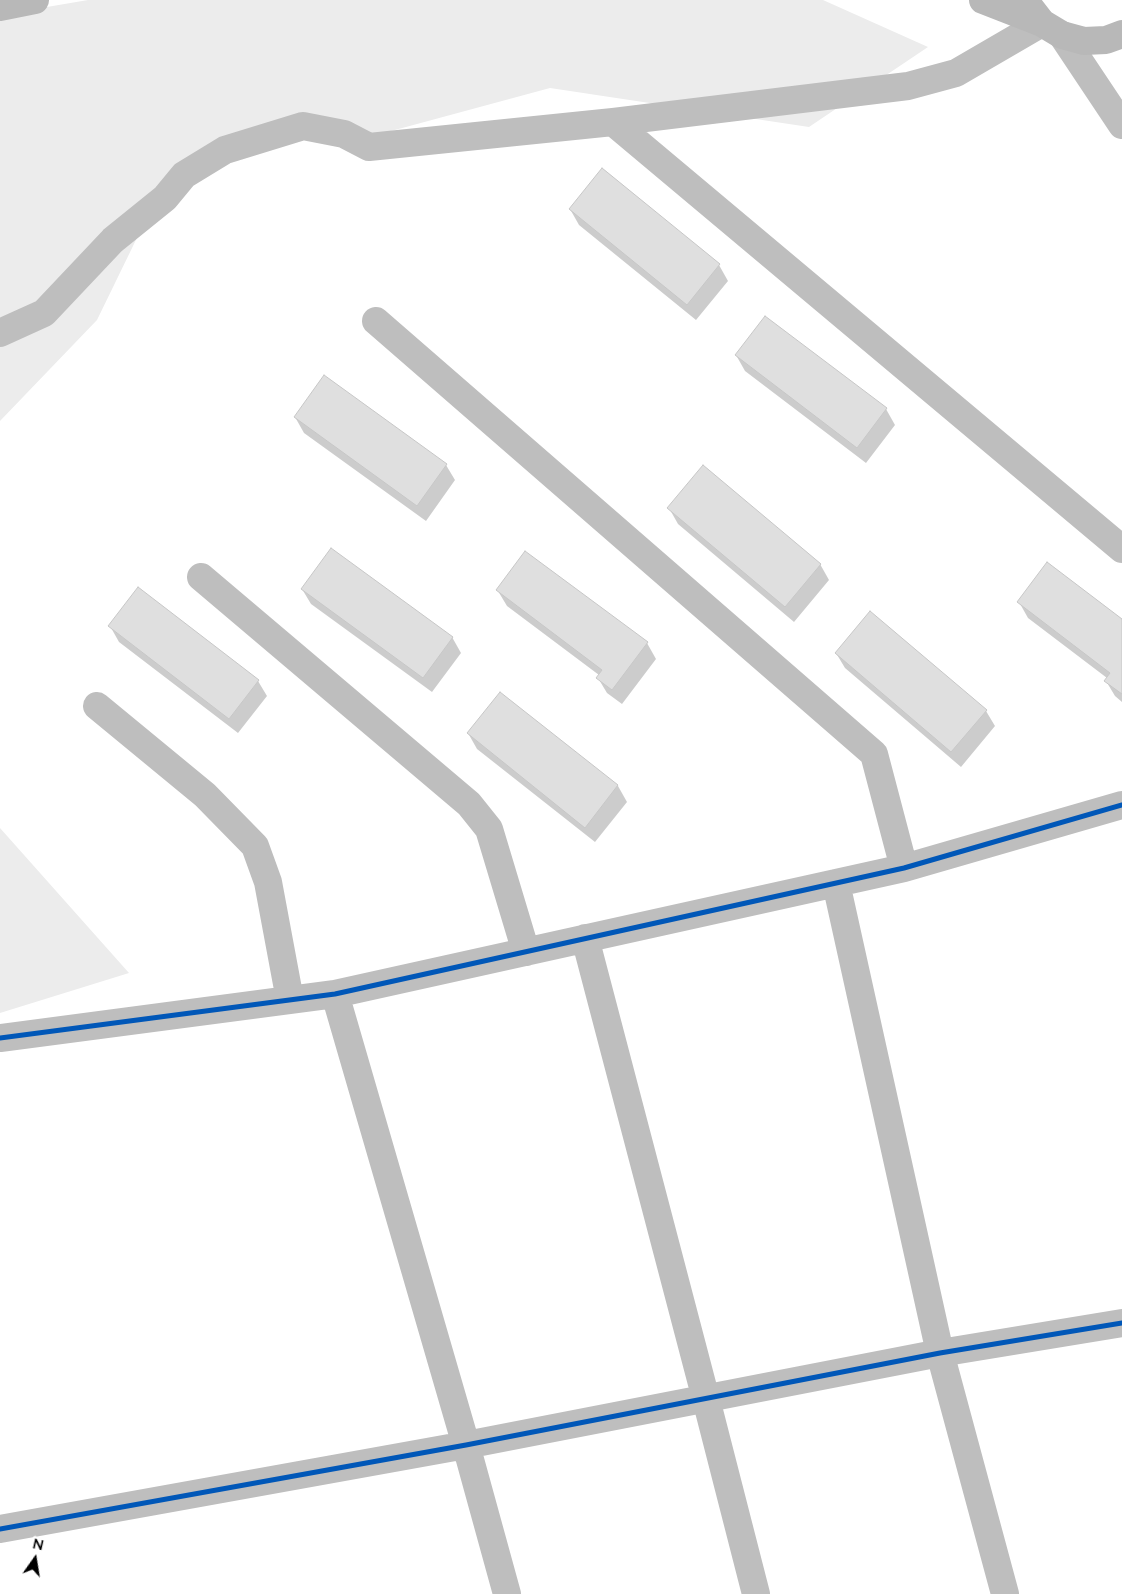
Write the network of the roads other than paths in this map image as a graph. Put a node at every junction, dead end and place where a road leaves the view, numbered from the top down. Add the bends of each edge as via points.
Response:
1 (36, 0) edge
2 (983, 0) edge
3 (1026, 0) edge
4 (0, 8) edge
5 (1052, 29) junction
6 (1122, 34) edge
7 (613, 122) junction
8 (1122, 126) edge
9 (376, 321) dead end
10 (0, 333) edge
11 (1122, 549) edge
12 (201, 577) dead end
13 (97, 706) dead end
14 (1122, 805) edge
15 (904, 868) junction
16 (836, 883) junction
17 (585, 938) junction
18 (526, 952) junction
19 (335, 994) junction
20 (290, 1000) junction
21 (0, 1038) edge
22 (1122, 1323) edge
23 (940, 1353) junction
24 (706, 1399) junction
25 (466, 1445) junction
26 (0, 1529) edge
27 (507, 1594) edge
28 (756, 1594) edge
29 (1005, 1594) edge

1 - 4 street
2 - 5 street
3 - 5 street
5 - 6 street via 1084,41 1106,40
5 - 7 street via 956,73 908,86
5 - 8 street
7 - 10 street via 369,147 344,134 303,126 225,150 184,175 165,198 113,240 44,313
7 - 11 street
9 - 15 street via 874,754
12 - 18 street via 469,804 489,829
13 - 20 street via 204,795 255,846 268,882
14 - 15 street
15 - 16 street
16 - 17 street
16 - 23 street
17 - 18 street
17 - 24 street
18 - 19 street
19 - 20 street
19 - 25 street
20 - 21 street
22 - 23 street
23 - 24 street
23 - 29 street
24 - 25 street
24 - 28 street
25 - 26 street
25 - 27 street

